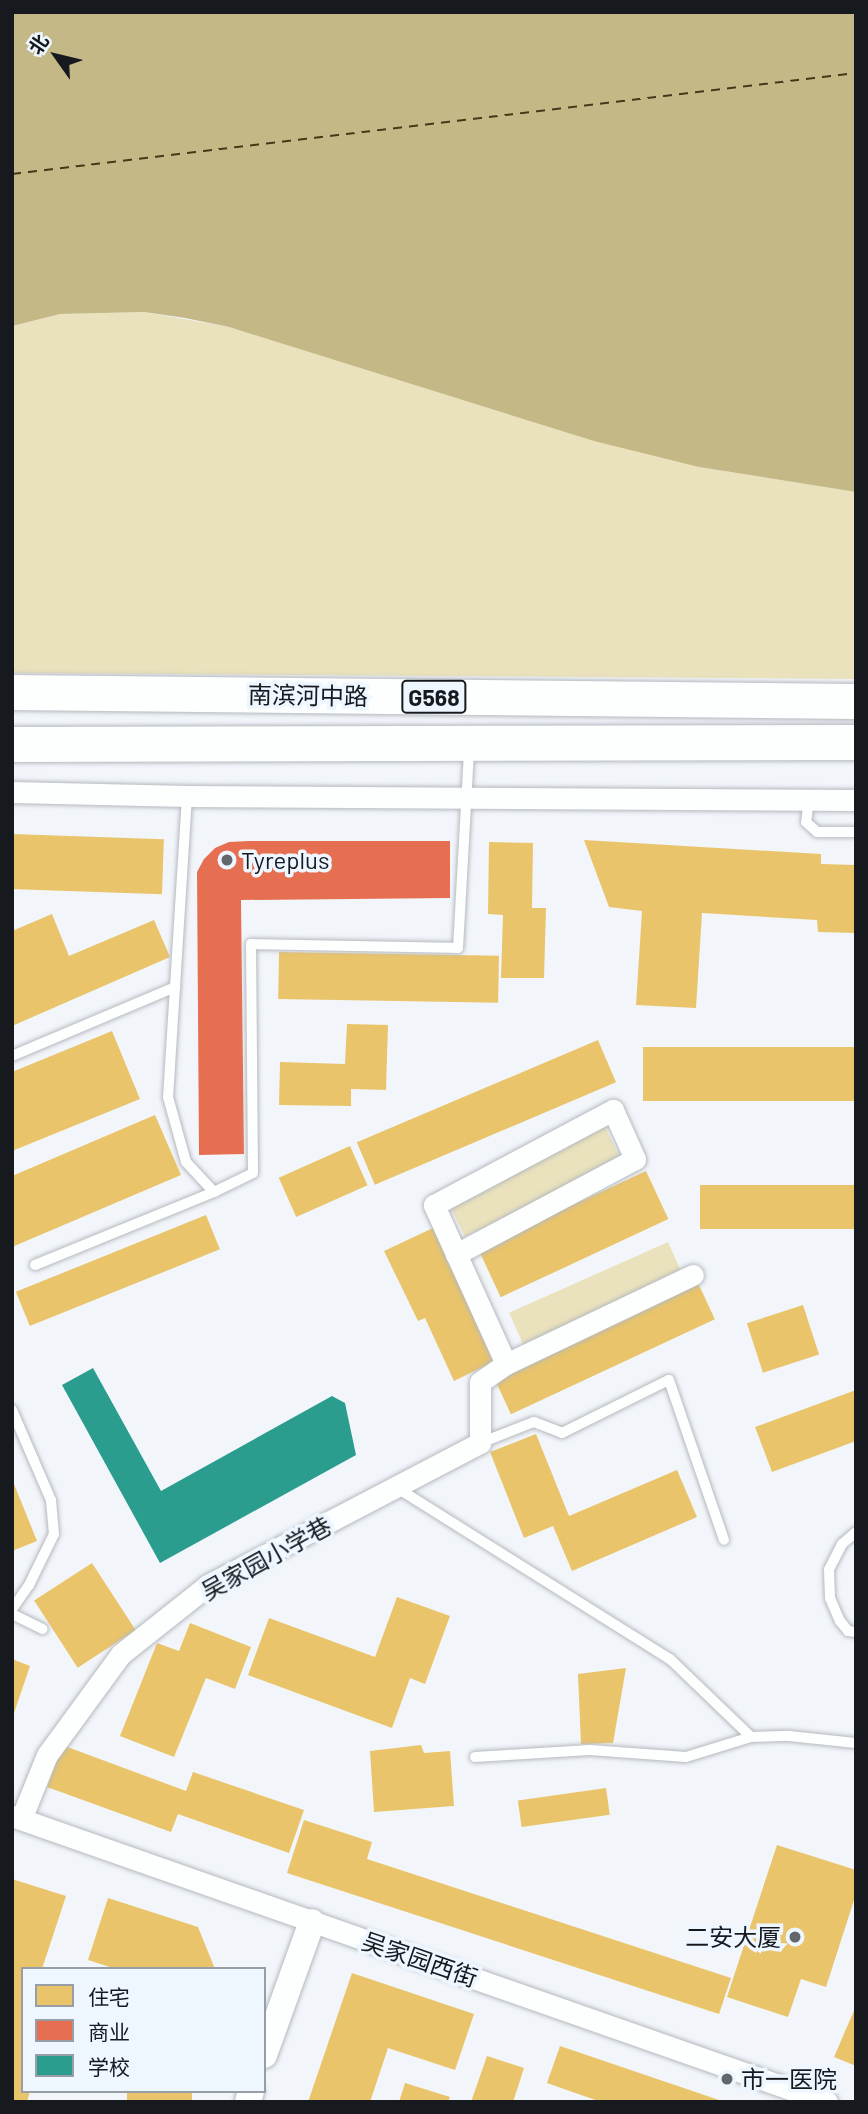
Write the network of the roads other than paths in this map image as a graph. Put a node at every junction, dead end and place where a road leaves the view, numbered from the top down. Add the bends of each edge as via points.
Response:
1 (12, 692) edge
2 (856, 701) edge
3 (469, 742) junction
4 (856, 743) edge
5 (12, 744) edge
6 (12, 792) edge
7 (187, 796) junction
8 (467, 796) junction
9 (809, 799) junction
10 (856, 800) edge
11 (856, 832) edge
12 (175, 987) junction
13 (12, 1056) edge
14 (214, 1192) junction
15 (456, 1254) junction
16 (35, 1265) dead end
17 (693, 1275) dead end
18 (506, 1364) junction
19 (12, 1410) edge
20 (480, 1443) junction
21 (397, 1488) junction
22 (856, 1532) edge
23 (724, 1540) dead end
24 (12, 1612) edge
25 (43, 1629) dead end
26 (856, 1632) edge
27 (751, 1737) junction
28 (856, 1743) edge
29 (475, 1757) dead end
30 (17, 1817) edge
31 (312, 1922) junction
32 (266, 2049) edge
33 (827, 2102) edge

1 - 2 highway, 南滨河中路 / G568
3 - 4 highway, 南滨河中路 / G568
3 - 5 highway, 南滨河中路 / G568
3 - 8 lane
6 - 7 street
7 - 8 street
7 - 12 lane
8 - 9 street
8 - 14 lane via 458,948 251,944 253,1173
9 - 10 street
9 - 11 lane via 806,822 817,832
12 - 13 lane
12 - 14 lane via 168,1097 186,1162
14 - 16 lane
15 - 15 street via 434,1205 613,1110 635,1159
15 - 18 street
17 - 18 street
18 - 20 street via 480,1382
19 - 24 lane via 51,1500 54,1534
20 - 21 street, 吴家园小学巷
20 - 23 lane via 534,1422 562,1433 669,1380
21 - 27 lane via 670,1659
21 - 30 street, 吴家园小学巷 via 208,1585 121,1654 47,1755
22 - 26 lane via 842,1544 829,1570 830,1598 840,1621 848,1631
24 - 25 lane
27 - 28 lane
27 - 29 lane via 686,1757 590,1750
30 - 31 street, 吴家园西街
31 - 32 street
31 - 33 street, 吴家园西街

